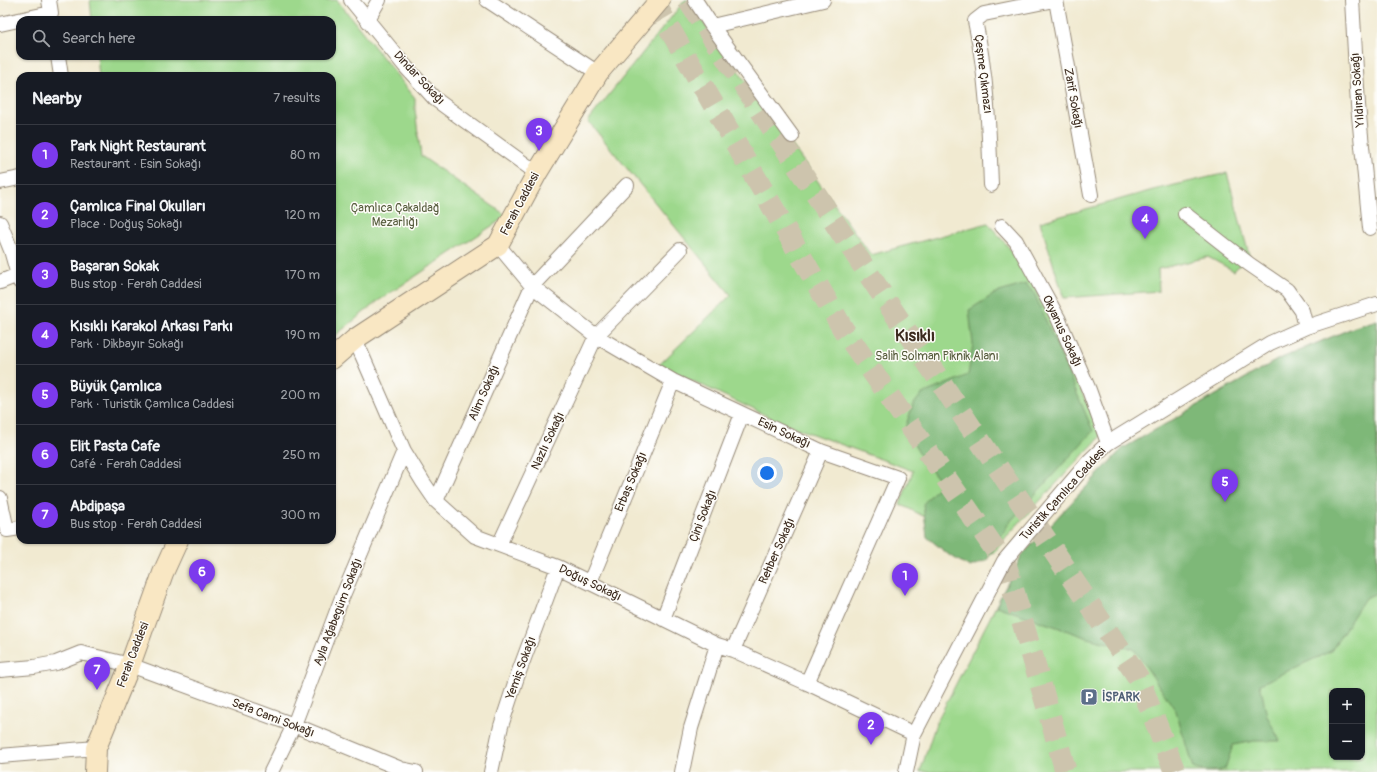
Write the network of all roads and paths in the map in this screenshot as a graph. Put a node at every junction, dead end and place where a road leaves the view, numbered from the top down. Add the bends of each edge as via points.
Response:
1 (351, 0) edge
2 (379, 0) edge
3 (487, 0) edge
4 (695, 0) edge
5 (823, 0) edge
6 (1055, 0) edge
7 (1352, 0) edge
8 (658, 1) edge
9 (51, 11) edge
10 (31, 16) edge
11 (368, 19) junction
12 (16, 20) edge
13 (0, 24) edge
14 (712, 26) junction
15 (59, 60) edge
16 (60, 72) edge
17 (598, 73) junction
18 (792, 136) dead end
19 (537, 172) junction
20 (16, 179) edge
21 (0, 182) edge
22 (627, 185) dead end
23 (991, 185) dead end
24 (1091, 195) dead end
25 (1185, 214) dead end
26 (0, 223) edge
27 (1002, 226) dead end
28 (1370, 228) dead end
29 (498, 245) junction
30 (680, 250) dead end
31 (16, 268) edge
32 (16, 279) edge
33 (0, 282) edge
34 (532, 286) junction
35 (1377, 304) edge
36 (1306, 327) junction
37 (596, 336) junction
38 (355, 339) junction
39 (336, 356) edge
40 (673, 381) junction
41 (742, 414) junction
42 (1108, 443) junction
43 (404, 451) junction
44 (821, 451) junction
45 (0, 498) edge
46 (436, 501) junction
47 (16, 529) edge
48 (176, 544) edge
49 (499, 546) junction
50 (558, 567) junction
51 (590, 582) junction
52 (663, 619) junction
53 (717, 644) junction
54 (733, 650) junction
55 (130, 665) junction
56 (0, 670) edge
57 (806, 683) junction
58 (294, 725) junction
59 (914, 734) junction
60 (96, 748) junction
61 (0, 756) edge
62 (401, 770) edge
63 (95, 772) edge
64 (271, 772) edge
65 (416, 772) edge
66 (491, 772) edge
67 (682, 772) edge
68 (906, 772) edge

1 - 11 street, Dindar Sokağı
2 - 11 street
3 - 17 street
4 - 14 street
5 - 14 street
6 - 23 street, Çeşme Çıkmazı via 984,14 975,21 988,112
6 - 24 street, Zarif Sokağı
7 - 28 street, Yıldıran Sokağı via 1358,105
8 - 17 street, Ferah Caddesi
9 - 10 street
11 - 19 street, Dindar Sokağı via 435,99
12 - 13 street
14 - 18 street
15 - 16 street
17 - 19 street, Ferah Caddesi
19 - 29 street, Ferah Caddesi
20 - 21 street
22 - 34 street, Alim Sokağı
25 - 36 street via 1287,290 1302,311
26 - 31 street
27 - 42 street, Okyanus Sokağı via 1016,241 1058,318 1089,390
29 - 34 street, Esin Sokağı
29 - 38 street, Ferah Caddesi
30 - 37 street, Nazlı Sokağı
32 - 33 street
34 - 37 street, Esin Sokağı
34 - 46 street, Alim Sokağı
35 - 36 street, Turistik Çamlıca Caddesi
36 - 42 street, Turistik Çamlıca Caddesi via 1270,343
37 - 40 street, Esin Sokağı
37 - 49 street, Nazlı Sokağı
38 - 39 street, Ferah Caddesi
38 - 43 street, Doğuş Sokağı
40 - 41 street, Esin Sokağı
40 - 51 street, Erbaş Sokağı
41 - 44 street, Esin Sokağı
41 - 52 street, Çini Sokağı
42 - 59 street, Turistik Çamlıca Caddesi via 1090,460 1004,561
43 - 46 street, Doğuş Sokağı
43 - 58 street, Ayla Ağabegüm Sokağı via 341,600
44 - 54 street, Rehber Sokağı
44 - 57 street, Esin Sokağı via 898,478
45 - 47 street via 7,530
46 - 49 street, Doğuş Sokağı via 475,536
48 - 55 street, Ferah Caddesi
49 - 50 street, Doğuş Sokağı
50 - 51 street, Doğuş Sokağı
50 - 66 street, Yemiş Sokağı via 516,677 501,726
51 - 52 street, Doğuş Sokağı
52 - 53 street, Doğuş Sokağı
53 - 54 street, Doğuş Sokağı
53 - 67 street via 691,728
54 - 57 street, Doğuş Sokağı
55 - 56 street, Sefa Cami Sokağı via 81,653 56,664
55 - 58 street, Sefa Cami Sokağı
55 - 60 street, Ferah Caddesi
57 - 59 street, Doğuş Sokağı
58 - 62 street, Sefa Cami Sokağı
58 - 64 street, Ayla Ağabegüm Sokağı
59 - 68 street, Turistik Çamlıca Caddesi
60 - 61 street
60 - 63 street, Ferah Caddesi
62 - 65 street, Sefa Cami Sokağı

